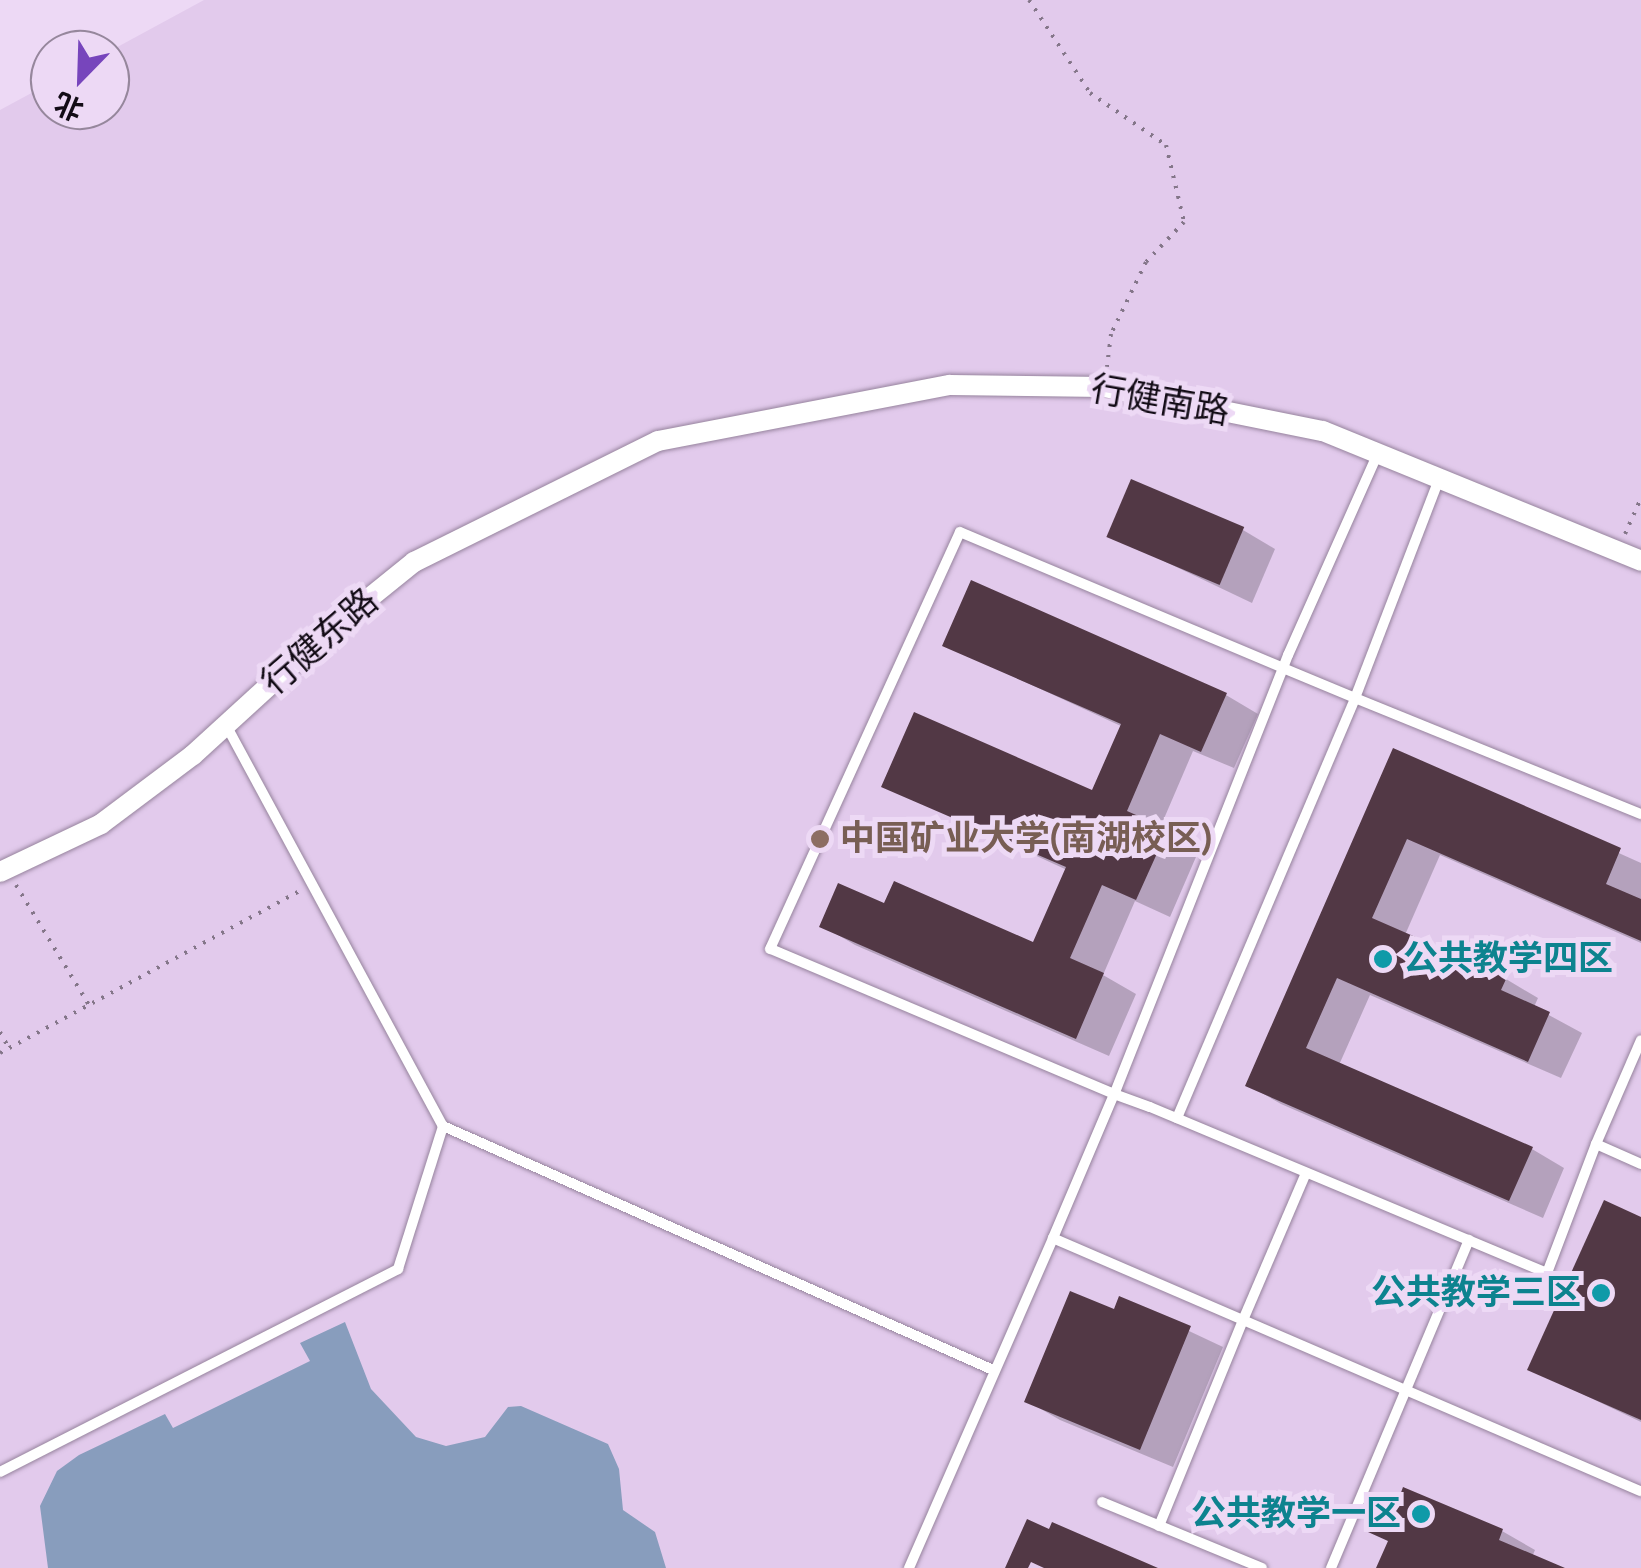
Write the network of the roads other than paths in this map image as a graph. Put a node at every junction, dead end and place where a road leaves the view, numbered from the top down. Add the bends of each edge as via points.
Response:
1 (658, 441) joint
2 (1378, 453) junction
3 (1439, 478) junction
4 (1641, 561) edge
5 (1283, 668) junction
6 (1355, 698) junction
7 (226, 725) junction
8 (1641, 814) edge
9 (2, 866) edge
10 (1641, 1040) edge
11 (1114, 1094) junction
12 (1177, 1118) junction
13 (443, 1126) junction
14 (1596, 1144) junction
15 (1641, 1164) edge
16 (1306, 1172) junction
17 (1053, 1238) junction
18 (1469, 1240) junction
19 (1243, 1320) junction
20 (994, 1370) junction
21 (1406, 1390) junction
22 (0, 1472) edge
23 (1641, 1491) edge
24 (1102, 1502) dead end
25 (1159, 1526) junction
26 (908, 1568) edge
27 (1262, 1568) edge
28 (1331, 1568) edge

1 - 2 street, 行健南路 via 950,385 1104,387 1324,431
1 - 7 street, 行健东路 via 414,562
2 - 3 street, 行健南路
2 - 5 lane
3 - 4 street, 行健南路
3 - 6 lane
5 - 6 lane
5 - 11 lane
5 - 11 lane via 960,532 770,949
6 - 8 lane
6 - 12 lane
7 - 9 street, 行健东路 via 101,824
7 - 13 lane
10 - 14 lane
11 - 12 lane
11 - 17 lane
12 - 16 lane
13 - 20 lane
13 - 22 lane via 398,1269
14 - 15 lane
14 - 18 lane via 1547,1273
16 - 18 lane
16 - 19 lane
17 - 19 lane
17 - 20 lane
18 - 21 lane
19 - 21 lane
19 - 25 lane
20 - 26 lane
21 - 23 lane
21 - 28 lane
24 - 25 lane
25 - 27 lane

